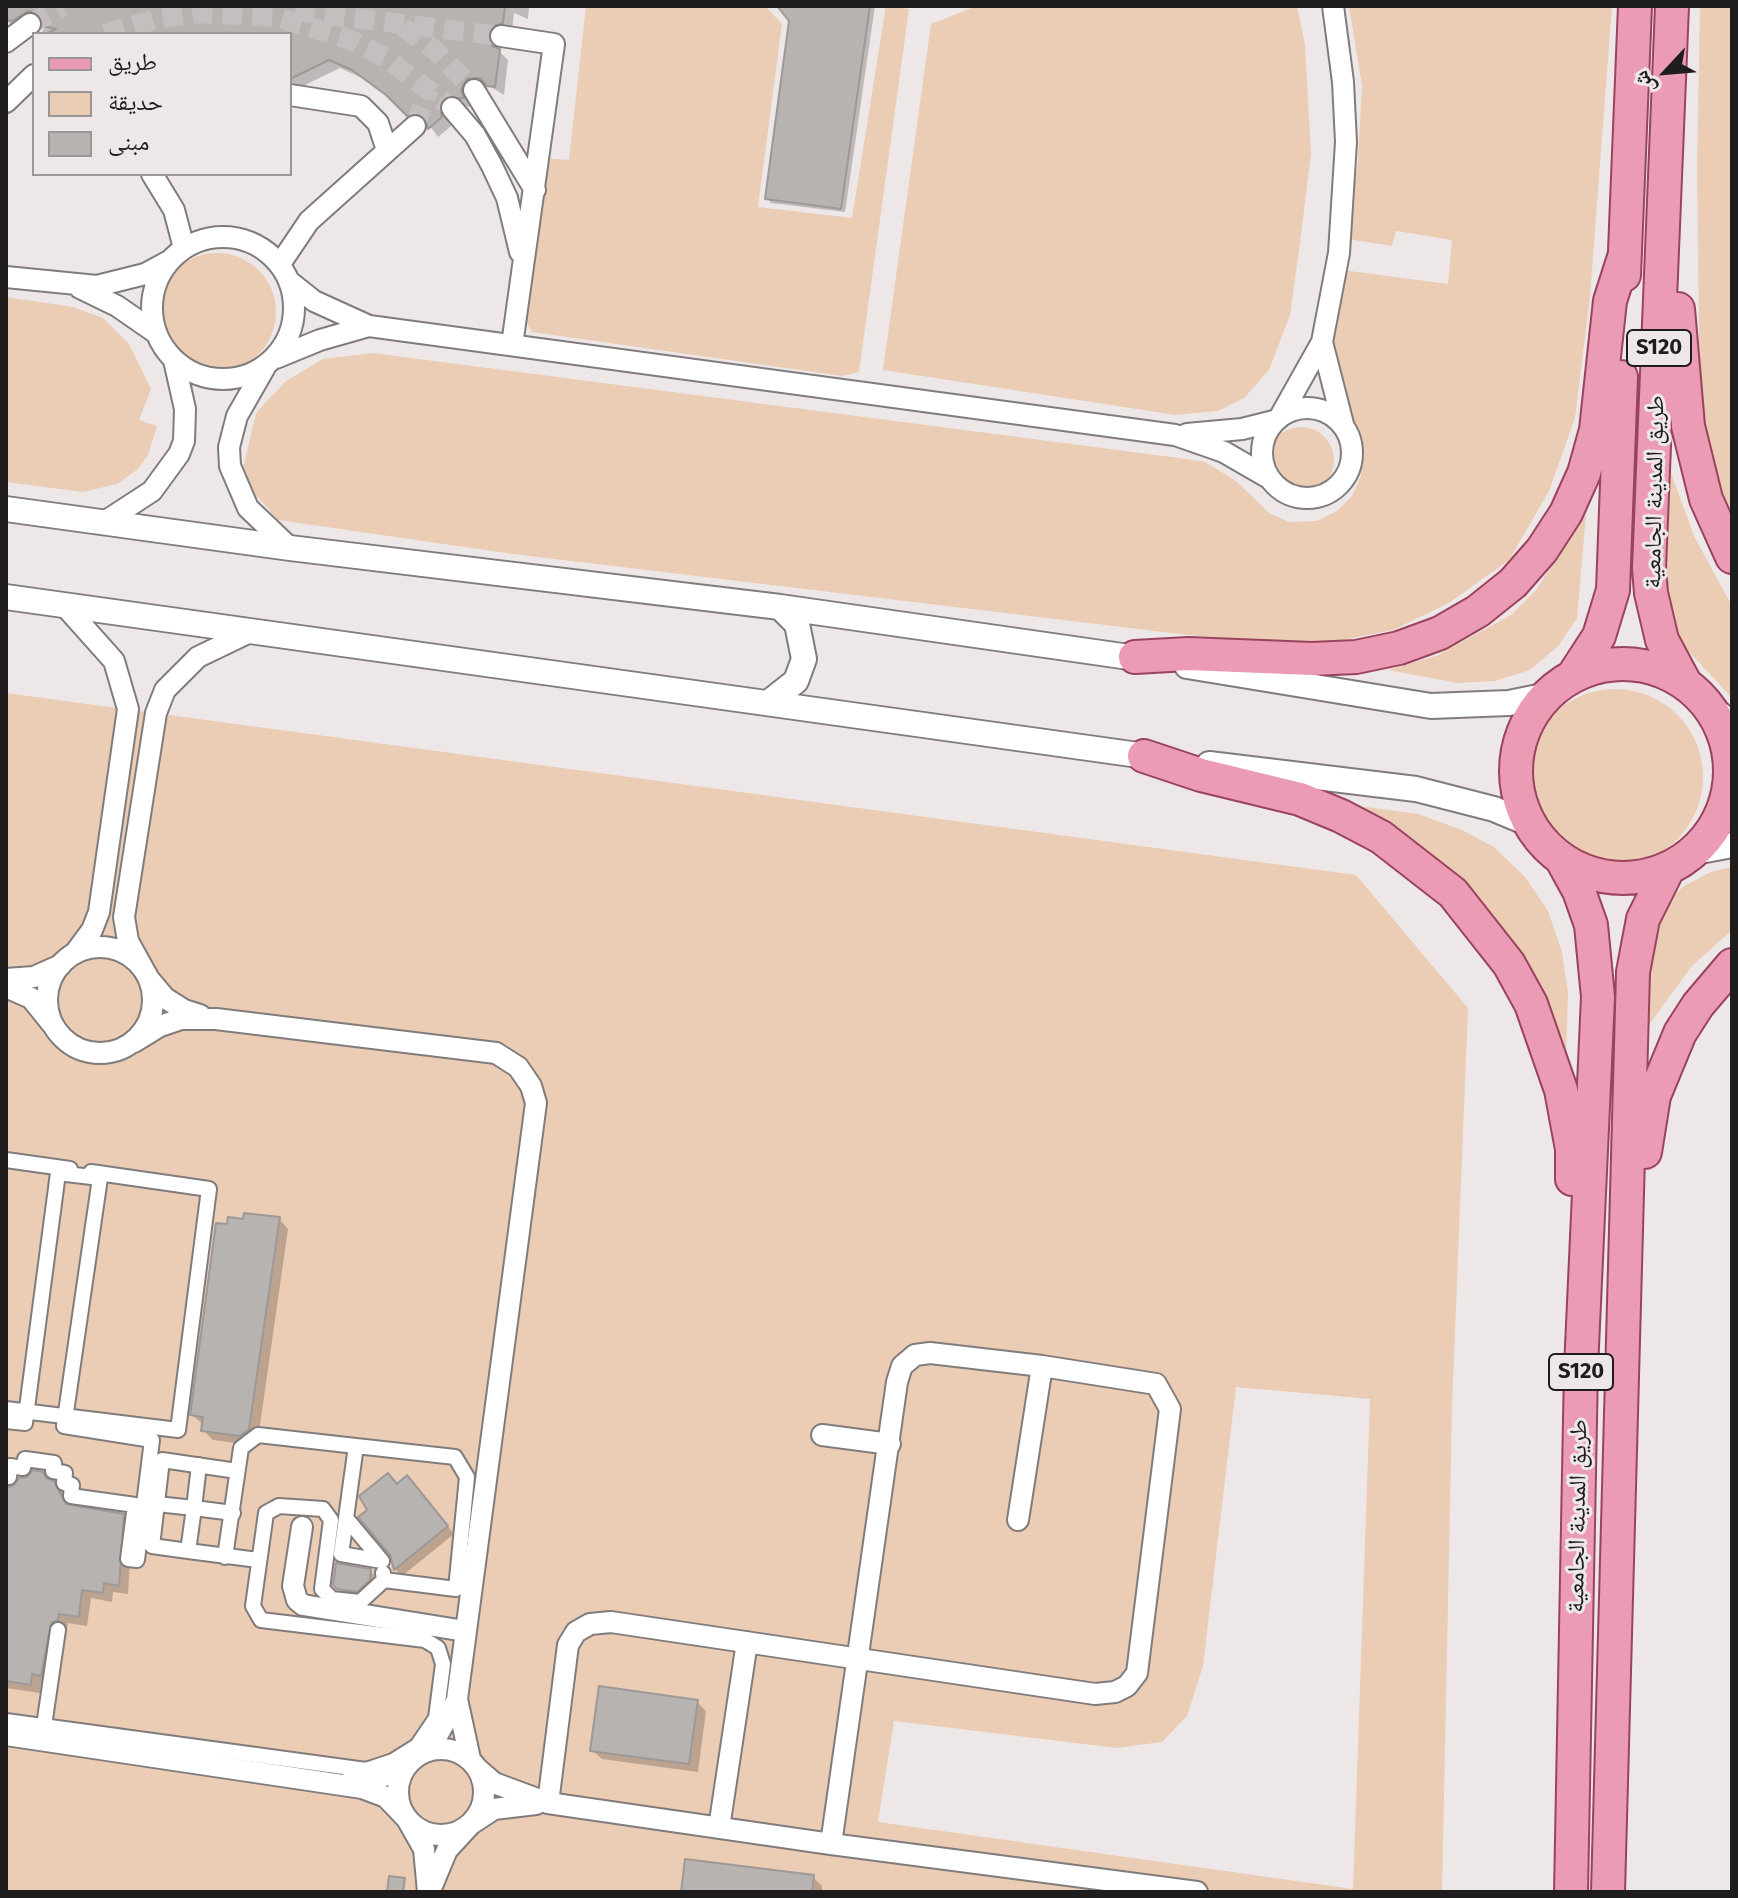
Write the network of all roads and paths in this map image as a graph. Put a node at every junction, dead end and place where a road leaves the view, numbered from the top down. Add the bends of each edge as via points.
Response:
1 (1333, 6) edge
2 (1635, 6) edge
3 (1672, 6) edge
4 (30, 24) tunnel mouth
5 (501, 36) tunnel mouth
6 (6, 42) edge
7 (32, 77) edge
8 (474, 90) tunnel mouth
9 (292, 95) edge
10 (6, 102) edge
11 (452, 108) tunnel mouth
12 (415, 126) tunnel mouth
13 (387, 150) junction
14 (153, 176) edge
15 (535, 190) junction
16 (1664, 248) junction
17 (176, 254) junction
18 (1625, 254) junction
19 (523, 267) junction
20 (284, 273) junction
21 (6, 277) edge
22 (73, 285) junction
23 (369, 326) junction
24 (156, 333) junction
25 (1322, 342) junction
26 (512, 345) junction
27 (174, 360) junction
28 (269, 363) junction
29 (1278, 418) junction
30 (1343, 424) junction
31 (1175, 435) junction
32 (1269, 478) junction
33 (6, 509) edge
34 (106, 521) junction
35 (290, 548) junction
36 (1732, 557) edge
37 (6, 597) edge
38 (64, 605) junction
39 (780, 607) junction
40 (252, 631) junction
41 (1135, 657) junction
42 (1560, 685) junction
43 (1696, 694) junction
44 (768, 703) junction
45 (1732, 724) edge
46 (1144, 756) junction
47 (1530, 824) junction
48 (1732, 845) edge
49 (1695, 852) junction
50 (1562, 860) junction
51 (1668, 869) junction
52 (68, 959) junction
53 (1732, 965) edge
54 (146, 974) junction
55 (6, 979) edge
56 (6, 987) edge
57 (216, 1019) junction
58 (56, 1028) junction
59 (134, 1042) junction
60 (6, 1160) edge
61 (1583, 1320) junction
62 (1621, 1329) junction
63 (1042, 1366) junction
64 (6, 1409) edge
65 (27, 1412) junction
66 (66, 1416) junction
67 (6, 1421) edge
68 (822, 1435) dead end
69 (890, 1444) junction
70 (356, 1446) junction
71 (199, 1465) junction
72 (237, 1471) junction
73 (6, 1476) edge
74 (157, 1504) junction
75 (194, 1508) junction
76 (233, 1513) junction
77 (346, 1518) junction
78 (1018, 1520) dead end
79 (302, 1527) dead end
80 (188, 1551) junction
81 (225, 1557) junction
82 (258, 1560) junction
83 (382, 1561) junction
84 (384, 1580) junction
85 (58, 1630) dead end
86 (465, 1631) junction
87 (747, 1642) junction
88 (857, 1657) junction
89 (457, 1699) junction
90 (6, 1721) edge
91 (44, 1726) junction
92 (6, 1735) edge
93 (414, 1758) junction
94 (474, 1764) junction
95 (335, 1782) junction
96 (548, 1803) junction
97 (407, 1819) junction
98 (471, 1824) junction
99 (719, 1828) junction
100 (831, 1844) junction
101 (1566, 1887) edge
102 (429, 1892) edge
103 (1197, 1892) edge
104 (1608, 1892) edge

1 - 25 street via 1345,157 1339,253
2 - 18 main road, طريق المدينة الجامعية / S120
3 - 16 main road, طريق المدينة الجامعية / S120
4 - 6 street
5 - 15 street via 554,44
7 - 10 street
8 - 15 street
9 - 13 street via 361,106 378,123
11 - 19 street via 475,135 507,198
12 - 13 street
13 - 20 street via 309,221 287,249
14 - 17 street via 174,210
15 - 19 street
16 - 36 main road via 1676,294 1688,426 1706,499
16 - 43 main road, طريق المدينة الجامعية / S120 via 1649,568 1662,640
17 - 20 street via 209,238 235,237 260,247
17 - 22 street via 122,282
17 - 24 street via 156,283
18 - 41 main road via 1610,301 1596,430 1584,473 1542,550 1478,611 1440,633 1356,657
18 - 42 main road, طريق المدينة الجامعية / S120 via 1613,590 1599,636
19 - 26 street
20 - 23 street via 314,301
20 - 28 street via 294,302 293,323
21 - 22 street
22 - 24 street
23 - 26 street
23 - 28 street
24 - 27 street
25 - 29 street
25 - 30 street
26 - 31 street
27 - 28 street via 209,378 248,375
27 - 34 street via 185,409 179,454 152,491
28 - 35 street via 237,416 230,466 248,508
29 - 30 street via 1313,408
29 - 31 street via 1231,430
29 - 32 street via 1267,431 1262,454
30 - 32 street via 1353,455 1350,471 1334,490 1312,499 1295,497
31 - 32 street via 1224,452
33 - 34 street
34 - 35 street
35 - 39 street
37 - 38 street
38 - 40 street
38 - 52 street via 114,661 128,709 99,912 92,930
39 - 41 street
39 - 44 street via 797,624 804,659 788,691
40 - 44 street
40 - 54 street via 198,657 165,690 156,713 124,917 128,941
41 - 42 street via 1431,706 1509,703
42 - 43 main road via 1601,666 1630,664 1659,670
42 - 47 main road via 1527,724 1517,759 1519,792
43 - 45 street
43 - 49 main road via 1722,729 1730,757 1730,787 1712,833
44 - 46 street
46 - 47 street via 1416,789 1482,805
46 - 61 main road via 1300,799 1341,816 1419,863 1483,927 1531,1004 1561,1090 1572,1149
47 - 50 main road
48 - 49 street
49 - 51 main road
50 - 51 main road via 1596,875 1620,878
50 - 61 main road, طريق المدينة الجامعية / S120 via 1591,925 1597,961
51 - 62 main road, طريق المدينة الجامعية / S120 via 1643,919 1633,972
52 - 54 street via 105,947 133,958
52 - 55 street via 34,977
52 - 58 street via 51,979 48,996
53 - 62 main road via 1680,1033 1654,1096
54 - 57 street via 165,998
54 - 59 street via 153,993 150,1020
56 - 58 street via 31,998
57 - 59 street via 181,1019
57 - 86 street via 496,1053 518,1067 531,1086 536,1103
58 - 59 street via 67,1042 92,1052 118,1050
60 - 66 street via 209,1189 178,1430
61 - 101 main road, طريق المدينة الجامعية / S120
62 - 104 main road, طريق المدينة الجامعية / S120
63 - 69 street via 915,1355 902,1366 897,1382
63 - 78 street
63 - 88 street via 1156,1384 1170,1409 1137,1673 1127,1686 1095,1694
64 - 65 street
65 - 66 street
65 - 66 street via 58,1173 100,1178
65 - 67 street via 25,1423
66 - 73 street via 64,1426 152,1440 137,1560 128,1559 135,1505 71,1496 72,1485 64,1483 65,1473 53,1471 54,1463 25,1459 23,1468 10,1466
68 - 69 street
69 - 88 street
70 - 72 street via 258,1435 241,1448
70 - 77 street
70 - 84 street via 455,1457 467,1477 456,1589
71 - 72 street
71 - 74 street via 162,1460
71 - 75 street
72 - 76 street
74 - 75 street
74 - 80 street via 152,1546
75 - 76 street
75 - 80 street
76 - 81 street
77 - 83 street
77 - 83 street via 341,1554
79 - 86 street via 293,1586 303,1605
80 - 81 street
81 - 82 street
82 - 84 street via 266,1513 279,1506 323,1509 331,1520 322,1589 332,1599 360,1602
82 - 91 street via 253,1606 261,1620 425,1640 438,1648 443,1664 436,1718 417,1746 366,1770
83 - 84 street
85 - 91 street
86 - 89 street
87 - 88 street
87 - 96 street via 611,1622 576,1632 568,1645
87 - 99 street
88 - 100 street
89 - 93 street via 442,1729
89 - 94 street
90 - 91 street
92 - 95 street
93 - 94 street via 446,1748
93 - 95 street via 384,1776
93 - 97 street via 401,1772 397,1797
94 - 96 street via 494,1783
94 - 98 street via 484,1798
95 - 97 street via 386,1797
96 - 98 street via 494,1809
96 - 99 street
97 - 98 street via 431,1834 445,1835
97 - 102 street via 424,1849
98 - 102 street via 447,1850
99 - 100 street
100 - 103 street

